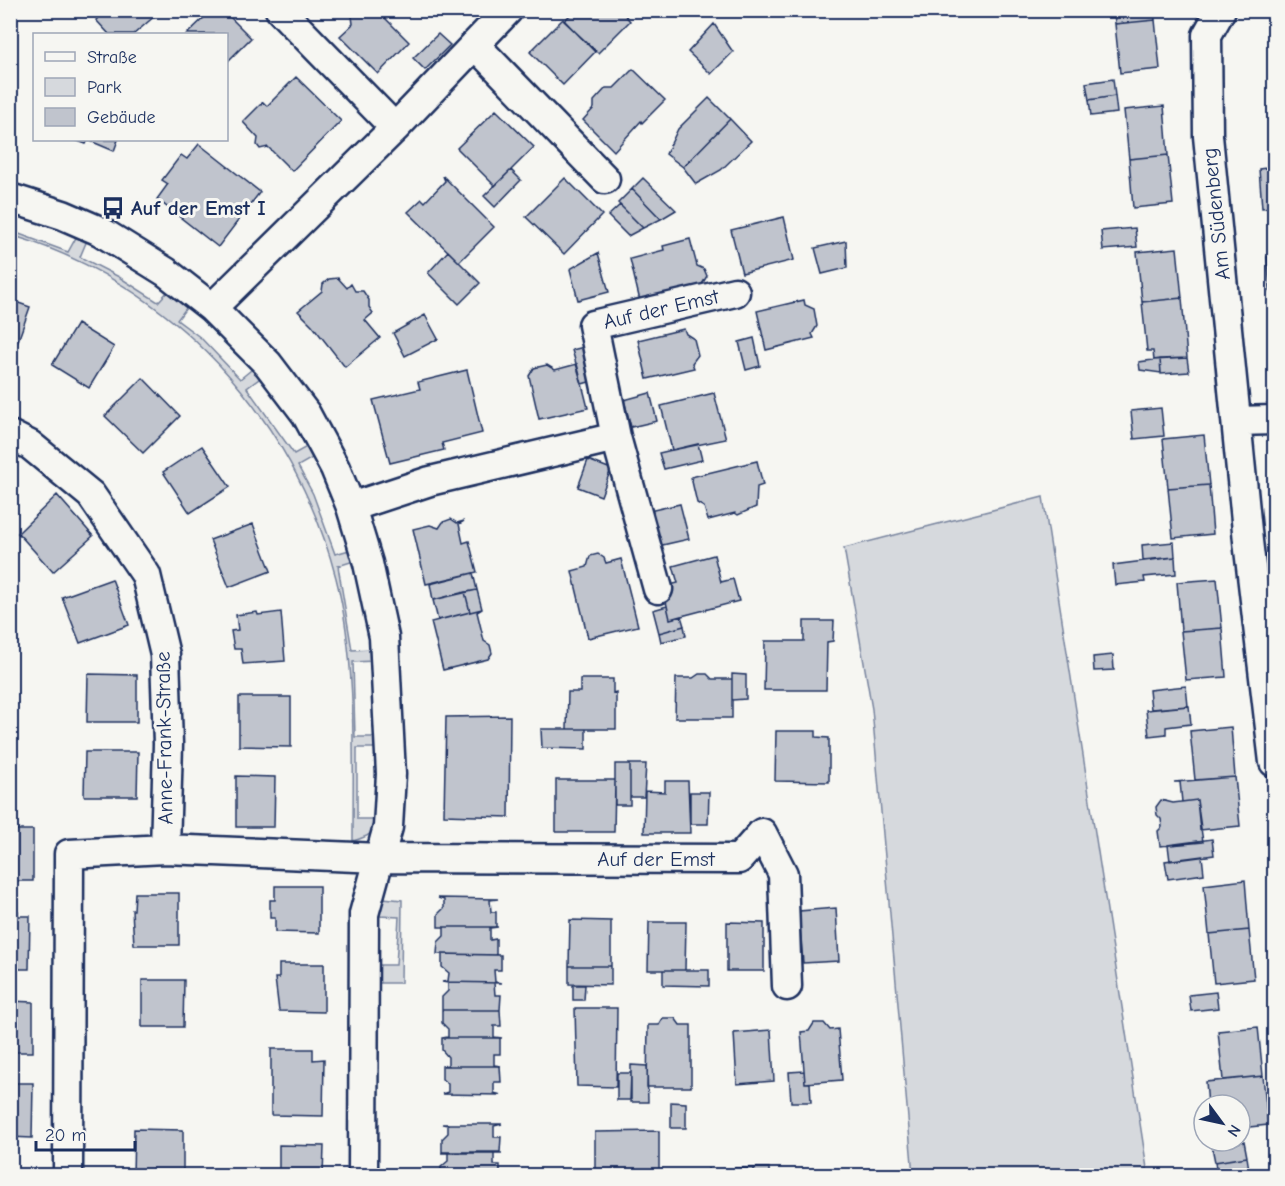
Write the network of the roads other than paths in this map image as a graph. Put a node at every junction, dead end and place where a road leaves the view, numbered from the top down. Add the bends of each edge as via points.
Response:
1 (280, 10) edge
2 (508, 10) edge
3 (1221, 10) edge
4 (475, 45) junction
5 (394, 128) junction
6 (605, 178) dead end
7 (10, 198) edge
8 (735, 292) dead end
9 (212, 308) junction
10 (1275, 420) edge
11 (1237, 421) junction
12 (10, 435) edge
13 (616, 436) junction
14 (351, 507) junction
15 (658, 589) dead end
16 (1275, 762) edge
17 (165, 849) junction
18 (380, 858) junction
19 (787, 986) dead end
20 (68, 1176) edge
21 (363, 1176) edge

1 - 5 street
2 - 4 street
3 - 11 street, Am Südenberg via 1207,35 1208,136
4 - 5 street
4 - 6 street
5 - 9 street
7 - 9 street via 100,231 166,272
8 - 13 street, Auf der Emst via 593,325
9 - 14 street via 268,364 306,414
10 - 11 street
11 - 16 street, Am Südenberg
12 - 17 street, Anne-Frank-Straße via 30,445 91,495 146,575 165,655
13 - 14 street via 430,482
13 - 15 street, Auf der Emst
14 - 18 street via 384,637 391,774 388,826
17 - 18 street, Anne-Frank-Straße
17 - 20 street, Anne-Frank-Straße via 69,854
18 - 19 street, Auf der Emst via 739,859 762,833 783,874
18 - 21 street via 364,914

